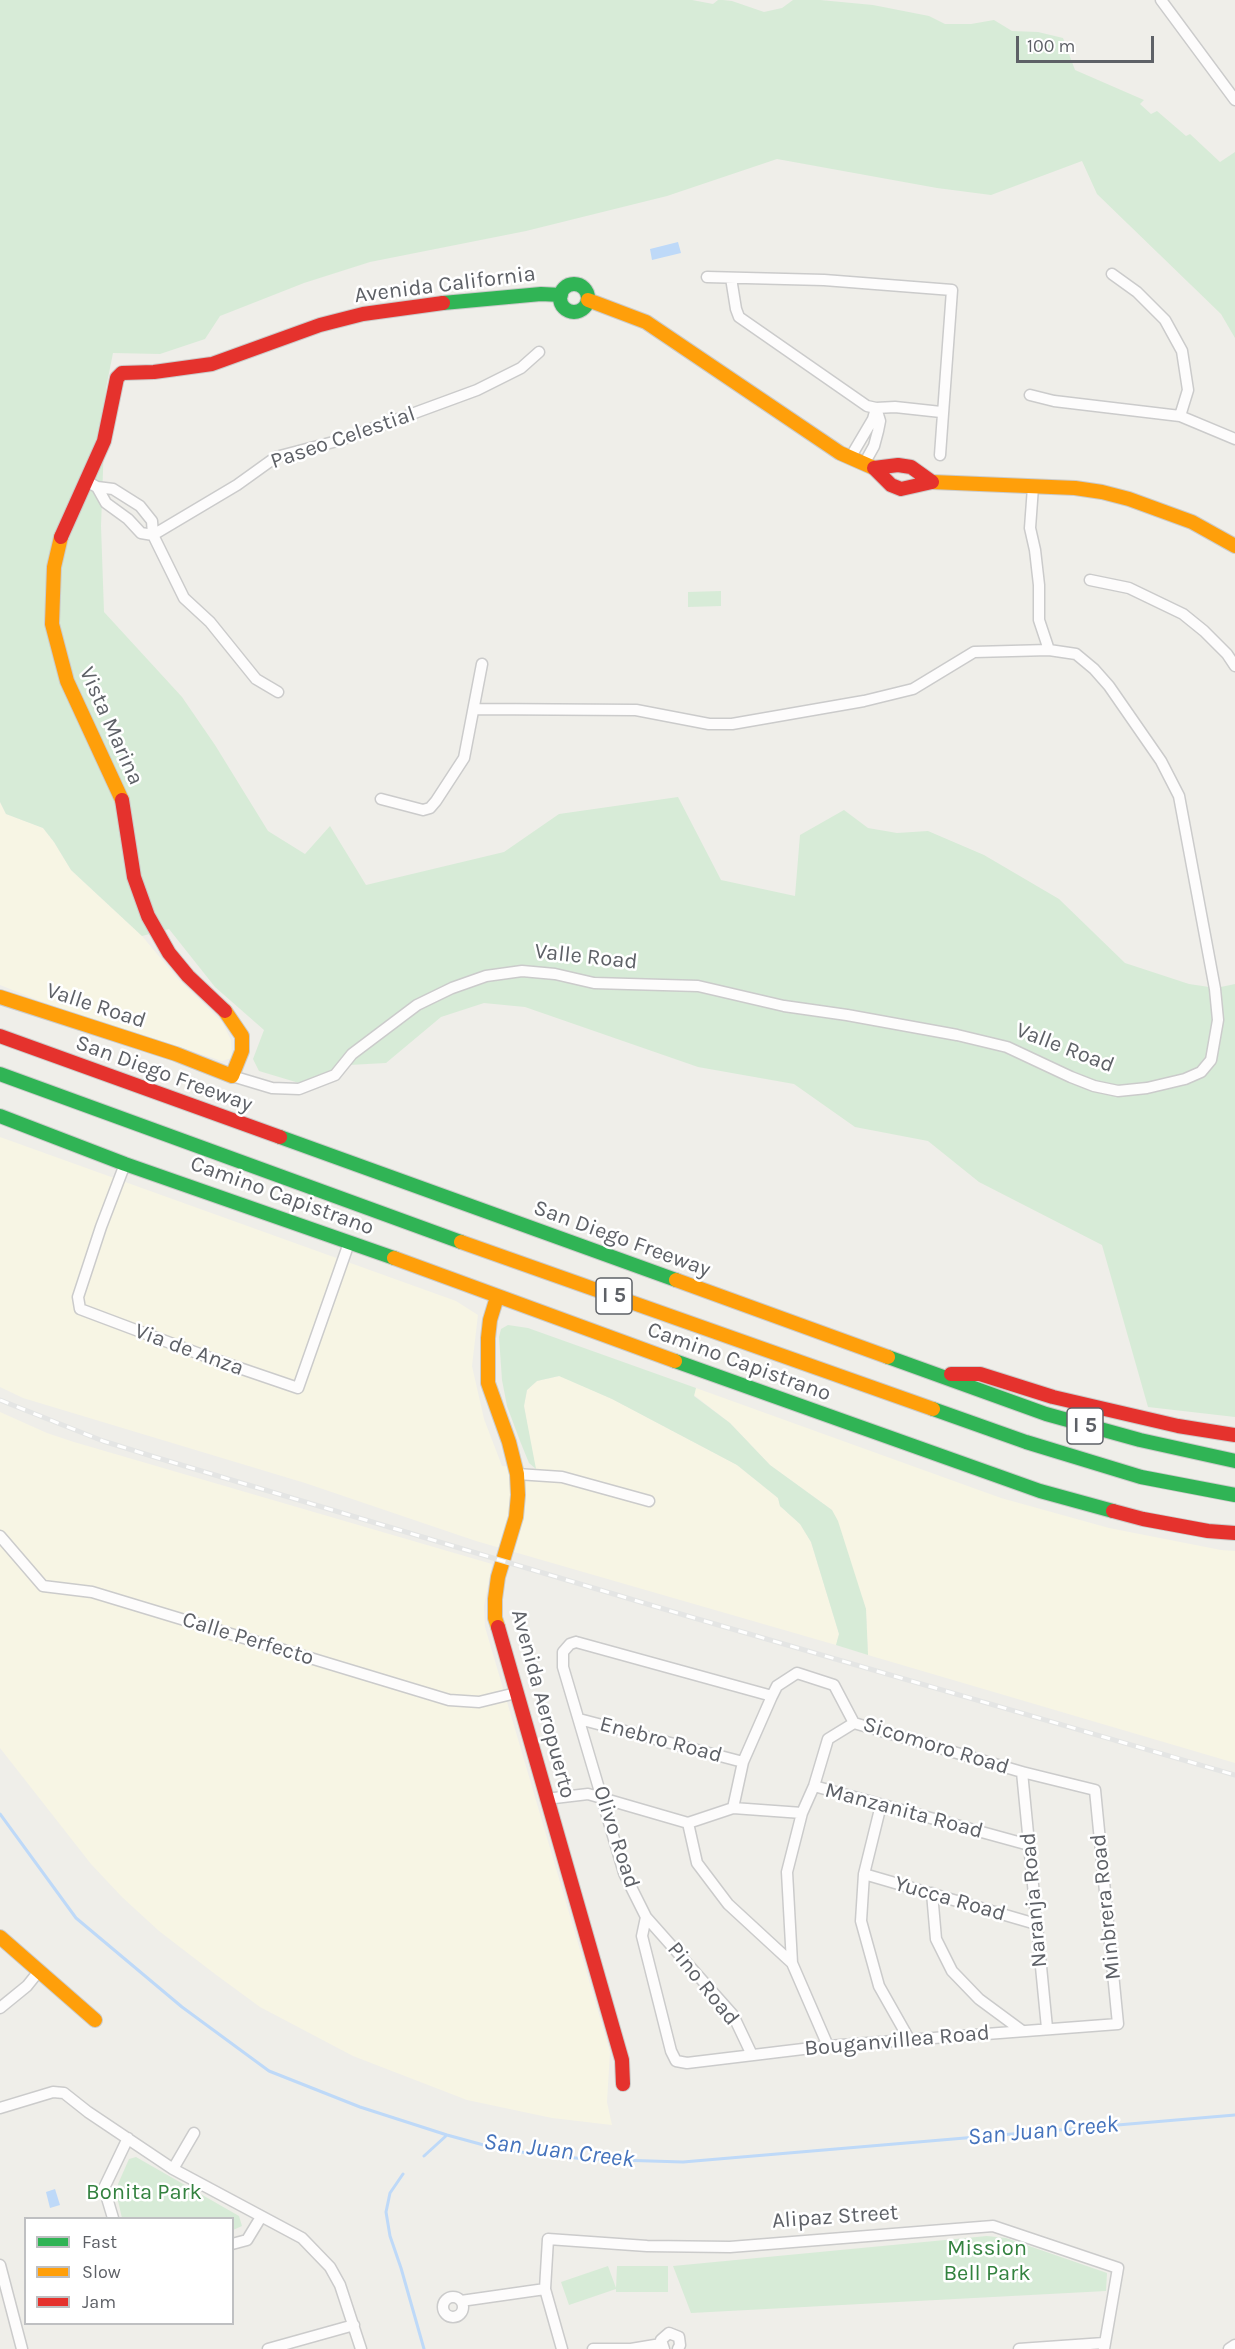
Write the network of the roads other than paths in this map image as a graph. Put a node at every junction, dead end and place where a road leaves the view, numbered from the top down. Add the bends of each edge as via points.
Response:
1 (1161, 0) edge
2 (1235, 100) edge
3 (1112, 274) dead end
4 (707, 277) dead end
5 (731, 278) junction
6 (561, 295) junction
7 (588, 300) junction
8 (539, 352) dead end
9 (127, 372) joint
10 (1030, 395) dead end
11 (876, 408) junction
12 (941, 412) junction
13 (1180, 416) junction
14 (1235, 439) edge
15 (940, 455) dead end
16 (850, 458) junction
17 (869, 466) junction
18 (932, 482) junction
19 (91, 484) junction
20 (1033, 487) junction
21 (140, 506) junction
22 (128, 519) junction
23 (153, 535) junction
24 (1235, 546) edge
25 (1090, 580) dead end
26 (1049, 650) junction
27 (482, 664) dead end
28 (1235, 666) edge
29 (278, 692) dead end
30 (474, 709) junction
31 (381, 800) dead end
32 (0, 997) edge
33 (0, 1036) edge
34 (0, 1074) edge
35 (232, 1076) junction
36 (0, 1116) edge
37 (125, 1164) junction
38 (349, 1243) junction
39 (497, 1297) junction
40 (939, 1374) junction
41 (1235, 1435) edge
42 (1235, 1461) edge
43 (517, 1474) junction
44 (1235, 1495) edge
45 (649, 1501) dead end
46 (1235, 1533) edge
47 (0, 1536) edge
48 (516, 1693) junction
49 (772, 1696) junction
50 (579, 1719) junction
51 (854, 1723) junction
52 (743, 1762) junction
53 (1022, 1772) junction
54 (814, 1786) junction
55 (1095, 1790) joint
56 (603, 1797) junction
57 (546, 1799) junction
58 (881, 1805) junction
59 (733, 1808) junction
60 (802, 1813) junction
61 (688, 1823) junction
62 (1029, 1845) junction
63 (864, 1874) junction
64 (932, 1893) junction
65 (646, 1917) junction
66 (1036, 1924) junction
67 (0, 1937) edge
68 (792, 1963) junction
69 (39, 1971) junction
70 (0, 2008) edge
71 (95, 2020) dead end
72 (1118, 2024) joint
73 (1047, 2028) junction
74 (1021, 2030) junction
75 (909, 2038) junction
76 (828, 2046) junction
77 (752, 2055) junction
78 (676, 2061) joint
79 (622, 2085) dead end
80 (0, 2108) edge
81 (194, 2133) dead end
82 (128, 2138) junction
83 (173, 2169) junction
84 (113, 2217) edge
85 (261, 2217) junction
86 (234, 2243) edge
87 (0, 2265) edge
88 (545, 2289) junction
89 (461, 2301) dead end
90 (354, 2325) junction
91 (1104, 2346) edge
92 (662, 2347) edge
93 (22, 2349) edge
94 (267, 2349) edge
95 (361, 2349) edge
96 (562, 2349) edge
97 (593, 2349) edge
98 (678, 2349) edge
99 (1019, 2349) edge

1 - 2 street
3 - 13 street via 1166,320 1182,351 1188,390
4 - 5 street
5 - 11 street via 740,317 867,406
5 - 12 street via 824,280 951,290
6 - 7 main road, Avenida California via 564,289 577,284 583,287
6 - 7 main road, Avenida California via 569,311 581,310
6 - 9 main road, Avenida California via 511,295 363,314 320,325 212,364
7 - 16 main road, Avenida California via 646,322
8 - 23 street, Paseo Celestial via 521,368 477,390 340,440 276,457
9 - 19 main road, Vista Marina via 117,378
10 - 13 street
11 - 12 street
11 - 16 street
11 - 17 street via 880,421
12 - 15 street
13 - 14 street
16 - 17 main road, Avenida California
17 - 18 main road, Avenida California via 907,466
17 - 18 main road, Avenida California via 901,489
18 - 20 main road, Avenida California
19 - 21 street via 113,489
19 - 22 street via 106,503
19 - 35 main road, Vista Marina via 60,540 54,567 52,624 58,652 66,681 121,796 134,877 148,916 169,953 229,1015 242,1036 242,1051
20 - 24 main road, Avenida California via 1075,489 1129,499 1192,522
20 - 26 street via 1030,528 1039,585 1039,620
21 - 22 street
21 - 23 street via 152,521
22 - 23 street via 141,533
23 - 29 street via 184,598 210,622 256,679
25 - 28 street via 1129,588 1183,614
26 - 30 street, Valle Road via 974,652 913,688 864,701 732,724 709,724 636,710
26 - 35 street, Valle Road via 1076,654 1102,677 1161,761 1179,796 1218,1020 1211,1060 1201,1072 1147,1088 1118,1090 1094,1086 1007,1047 957,1035 784,1006 720,989 594,983 522,971 486,976 417,1005 352,1054 335,1075 299,1089 272,1088
27 - 30 street
30 - 31 street via 464,758 430,808 423,810
32 - 35 main road, Valle Road
33 - 40 main road, San Diego Freeway / I 5
34 - 44 main road, I 5 via 1026,1442 1141,1477
36 - 37 main road, Camino Capistrano
37 - 38 main road, Camino Capistrano
37 - 38 street, Via de Anza via 98,1236 79,1305 84,1312 207,1357 298,1388
38 - 39 main road, Camino Capistrano
39 - 43 main road, Avenida Aeropuerto via 486,1356 488,1383
39 - 46 main road, Camino Capistrano via 1040,1491 1143,1519
40 - 41 main road via 980,1374 1053,1397
40 - 42 main road, San Diego Freeway / I 5 via 1046,1414 1198,1455
43 - 45 street via 562,1477
43 - 48 main road, Avenida Aeropuerto via 516,1516 495,1599 499,1637
47 - 48 street, Calle Perfecto via 42,1586 92,1592 449,1700 478,1702
48 - 57 main road, Avenida Aeropuerto
49 - 50 street, Olivo Road via 581,1642 570,1644 563,1652 563,1666
49 - 51 street, Sicomoro Road via 777,1686 797,1673 834,1684
49 - 52 street
50 - 52 street, Enebro Road
50 - 56 street, Olivo Road
51 - 53 street, Sicomoro Road
51 - 54 street via 828,1738
52 - 59 street
53 - 55 street, Sicomoro Road
53 - 62 street, Naranja Road
54 - 58 street, Manzanita Road
54 - 60 street
55 - 72 street, Minbrera Road
56 - 57 street via 588,1794
56 - 61 street
56 - 65 street, Olivo Road via 624,1873
57 - 79 main road, Avenida Aeropuerto via 622,2060
58 - 62 street, Manzanita Road
58 - 63 street
59 - 60 street
59 - 61 street
60 - 68 street via 787,1872
61 - 68 street via 697,1863 728,1904
62 - 66 street, Naranja Road
63 - 64 street, Yucca Road
63 - 75 street via 861,1921 879,1986
64 - 66 street, Yucca Road
64 - 74 street via 936,1939 952,1971 979,1999
65 - 77 street, Pino Road via 733,2015
65 - 78 street, Olivo Road via 642,1936
66 - 73 street, Naranja Road
67 - 69 main road
68 - 76 street
69 - 70 street
69 - 71 main road
72 - 73 street, Bouganvillea Road
73 - 74 street, Bouganvillea Road
74 - 75 street, Bouganvillea Road
75 - 76 street, Bouganvillea Road
76 - 77 street, Bouganvillea Road
77 - 78 street, Bouganvillea Road
80 - 82 street via 53,2092 64,2093
81 - 83 street
82 - 83 street
82 - 84 street via 104,2188
83 - 85 street
85 - 86 street via 247,2240
85 - 90 street via 302,2238 330,2267
87 - 93 street
88 - 89 street
88 - 91 street, Alipaz Street via 548,2239 730,2247 993,2226 1118,2268
88 - 96 street
90 - 94 street
90 - 95 street
91 - 99 street
92 - 97 street
92 - 98 street via 666,2334 673,2333 681,2341

